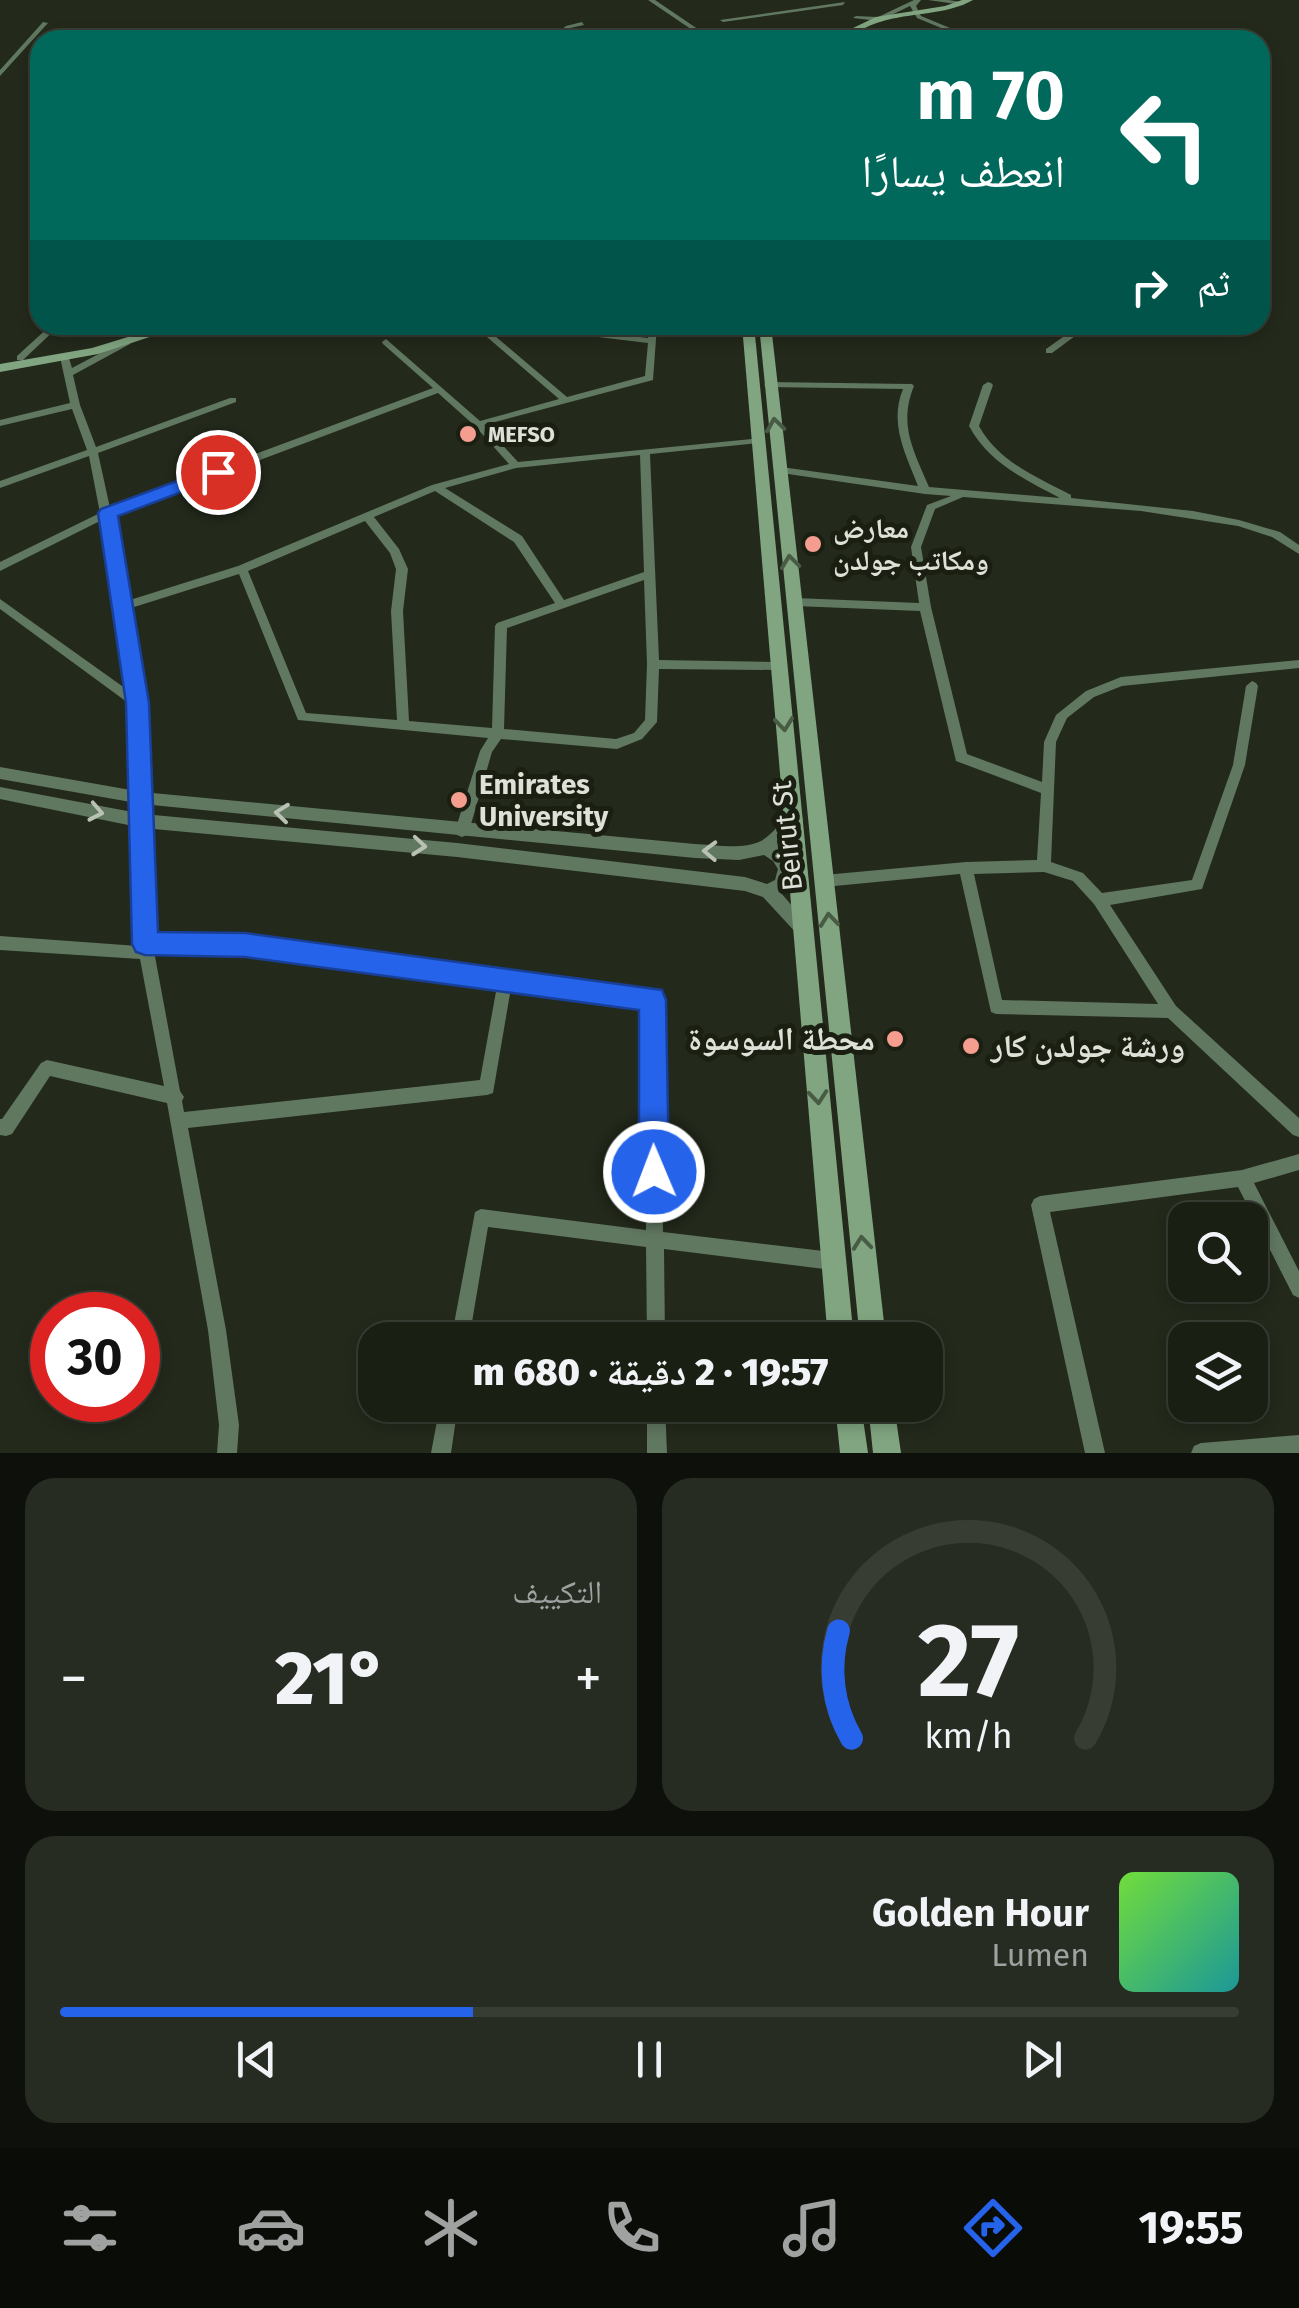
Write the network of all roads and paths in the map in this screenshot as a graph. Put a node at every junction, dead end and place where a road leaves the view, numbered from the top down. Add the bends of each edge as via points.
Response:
1 (651, 0) edge
2 (791, 0) edge
3 (922, 0) edge
4 (982, 0) edge
5 (844, 1) edge
6 (966, 1) edge
7 (808, 7) junction
8 (922, 14) junction
9 (723, 20) dead end
10 (879, 20) junction
11 (858, 22) junction
12 (46, 23) dead end
13 (582, 24) dead end
14 (39, 30) edge
15 (564, 30) edge
16 (696, 30) edge
17 (846, 30) edge
18 (874, 30) edge
19 (950, 30) edge
20 (30, 39) edge
21 (3, 66) edge
22 (0, 74) edge
23 (45, 335) edge
24 (124, 335) edge
25 (149, 335) edge
26 (488, 335) edge
27 (608, 335) edge
28 (650, 335) edge
29 (749, 335) edge
30 (765, 335) edge
31 (1071, 335) edge
32 (649, 341) junction
33 (127, 342) junction
34 (386, 342) dead end
35 (1049, 350) dead end
36 (65, 357) junction
37 (20, 358) junction
38 (0, 365) edge
39 (68, 374) junction
40 (988, 384) dead end
41 (769, 385) junction
42 (437, 390) junction
43 (564, 399) junction
44 (233, 400) dead end
45 (75, 405) junction
46 (0, 423) edge
47 (478, 424) junction
48 (759, 440) junction
49 (93, 452) junction
50 (644, 452) junction
51 (516, 465) junction
52 (782, 470) junction
53 (0, 485) edge
54 (436, 488) junction
55 (925, 490) junction
56 (979, 496) junction
57 (1071, 499) junction
58 (108, 513) junction
59 (366, 516) junction
60 (776, 522) junction
61 (1299, 550) edge
62 (0, 567) edge
63 (242, 569) junction
64 (648, 574) junction
65 (0, 602) edge
66 (560, 602) junction
67 (795, 602) junction
68 (125, 606) junction
69 (925, 607) junction
70 (653, 664) junction
71 (1299, 664) edge
72 (778, 666) junction
73 (1252, 686) dead end
74 (138, 703) junction
75 (403, 725) junction
76 (498, 733) junction
77 (0, 773) edge
78 (1046, 789) junction
79 (0, 794) edge
80 (142, 798) junction
81 (795, 820) junction
82 (143, 821) junction
83 (462, 831) junction
84 (769, 849) junction
85 (457, 850) junction
86 (1044, 866) junction
87 (966, 868) junction
88 (824, 881) junction
89 (769, 892) junction
90 (1099, 900) junction
91 (804, 930) junction
92 (0, 942) edge
93 (146, 948) junction
94 (504, 981) junction
95 (1171, 1010) junction
96 (176, 1096) junction
97 (180, 1121) junction
98 (0, 1127) edge
99 (1299, 1129) edge
100 (1299, 1162) edge
101 (1242, 1178) junction
102 (655, 1242) junction
103 (832, 1262) junction
104 (1299, 1289) edge
105 (463, 1322) edge
106 (656, 1322) edge
107 (839, 1322) edge
108 (872, 1322) edge
109 (446, 1422) edge
110 (656, 1422) edge
111 (850, 1422) edge
112 (883, 1422) edge
113 (1299, 1445) edge
114 (227, 1453) edge
115 (441, 1453) edge
116 (656, 1453) edge
117 (854, 1453) edge
118 (887, 1453) edge
119 (1095, 1453) edge
120 (1201, 1453) edge

1 - 16 street
2 - 7 street
3 - 6 street
3 - 8 street
3 - 10 street
4 - 8 main road
5 - 7 street
5 - 11 street
6 - 8 main road
7 - 9 street
8 - 10 main road
8 - 18 main road
8 - 19 street
10 - 11 main road
11 - 17 main road
12 - 14 street
13 - 15 street
20 - 21 street
21 - 22 street
23 - 37 street
24 - 37 main road
25 - 33 main road
26 - 43 street
27 - 32 street
28 - 32 street
29 - 48 main road, Beirut St
30 - 41 main road, Beirut St
31 - 35 street
32 - 43 street via 650,378
33 - 36 main road
33 - 39 street
34 - 42 street
36 - 38 main road
36 - 39 street
37 - 38 main road
39 - 45 street
40 - 57 street via 974,426 979,437 1012,466
52 -> 41 main road, Beirut St
41 - 55 street via 909,386 898,418
42 - 47 street
42 - 58 street
43 - 47 street
44 - 49 street
45 - 46 street
45 - 49 street
47 - 51 street
48 - 50 street
48 - 60 main road, Beirut St
49 - 53 street
49 - 58 street
50 - 51 street
50 - 64 street
51 - 54 street
52 - 55 street
52 - 60 main road, Beirut St
54 - 59 street
54 - 66 street via 518,539
55 - 56 street
56 - 57 street
56 - 69 street via 943,501 926,514 916,548
57 - 61 street via 1182,513 1275,534
58 - 62 street
58 - 68 street
59 - 63 street
59 - 75 street via 402,570 397,611
67 -> 60 main road, Beirut St
60 - 72 main road, Beirut St
63 - 68 street
63 - 75 street via 302,717
64 - 66 street
64 - 70 street
65 - 74 street
66 - 76 street via 502,626
67 - 69 street
67 - 88 main road, Beirut St
68 - 74 street
69 - 78 street via 962,757
70 - 72 street
70 - 76 street via 651,722 638,736 617,744
71 - 78 street via 1121,682 1090,694 1062,716 1050,742
72 -> 81 main road, Beirut St
73 - 90 street via 1239,765 1197,886
74 - 80 street
75 - 76 street
76 - 83 street via 486,751
77 - 80 street
78 - 86 street
79 -> 82 street
80 - 82 street
83 -> 80 street
81 - 84 street
81 - 91 main road, Beirut St
82 -> 85 street
82 - 93 street
84 -> 83 street via 695,850
83 - 85 street
84 - 89 street via 786,869 782,884
85 - 89 street
86 - 87 street
86 - 90 street via 1078,877
87 - 88 street
87 - 95 street via 996,1007
108 -> 88 main road, Beirut St
89 - 91 street
90 - 95 street
91 -> 103 main road, Beirut St
92 - 93 street
93 - 94 street via 245,945
93 - 96 street
94 - 97 street via 486,1087
94 - 102 street via 652,1000
95 - 99 street
96 - 97 street
96 - 98 street via 47,1068 6,1128
97 - 114 street via 217,1330
100 - 101 street
101 - 104 street
101 - 119 street via 1040,1205
102 - 103 street
102 - 105 street via 481,1218
102 - 106 street
103 - 107 main road, Beirut St
109 - 115 street
110 - 116 street
111 - 117 main road
112 - 118 main road
113 - 120 street

